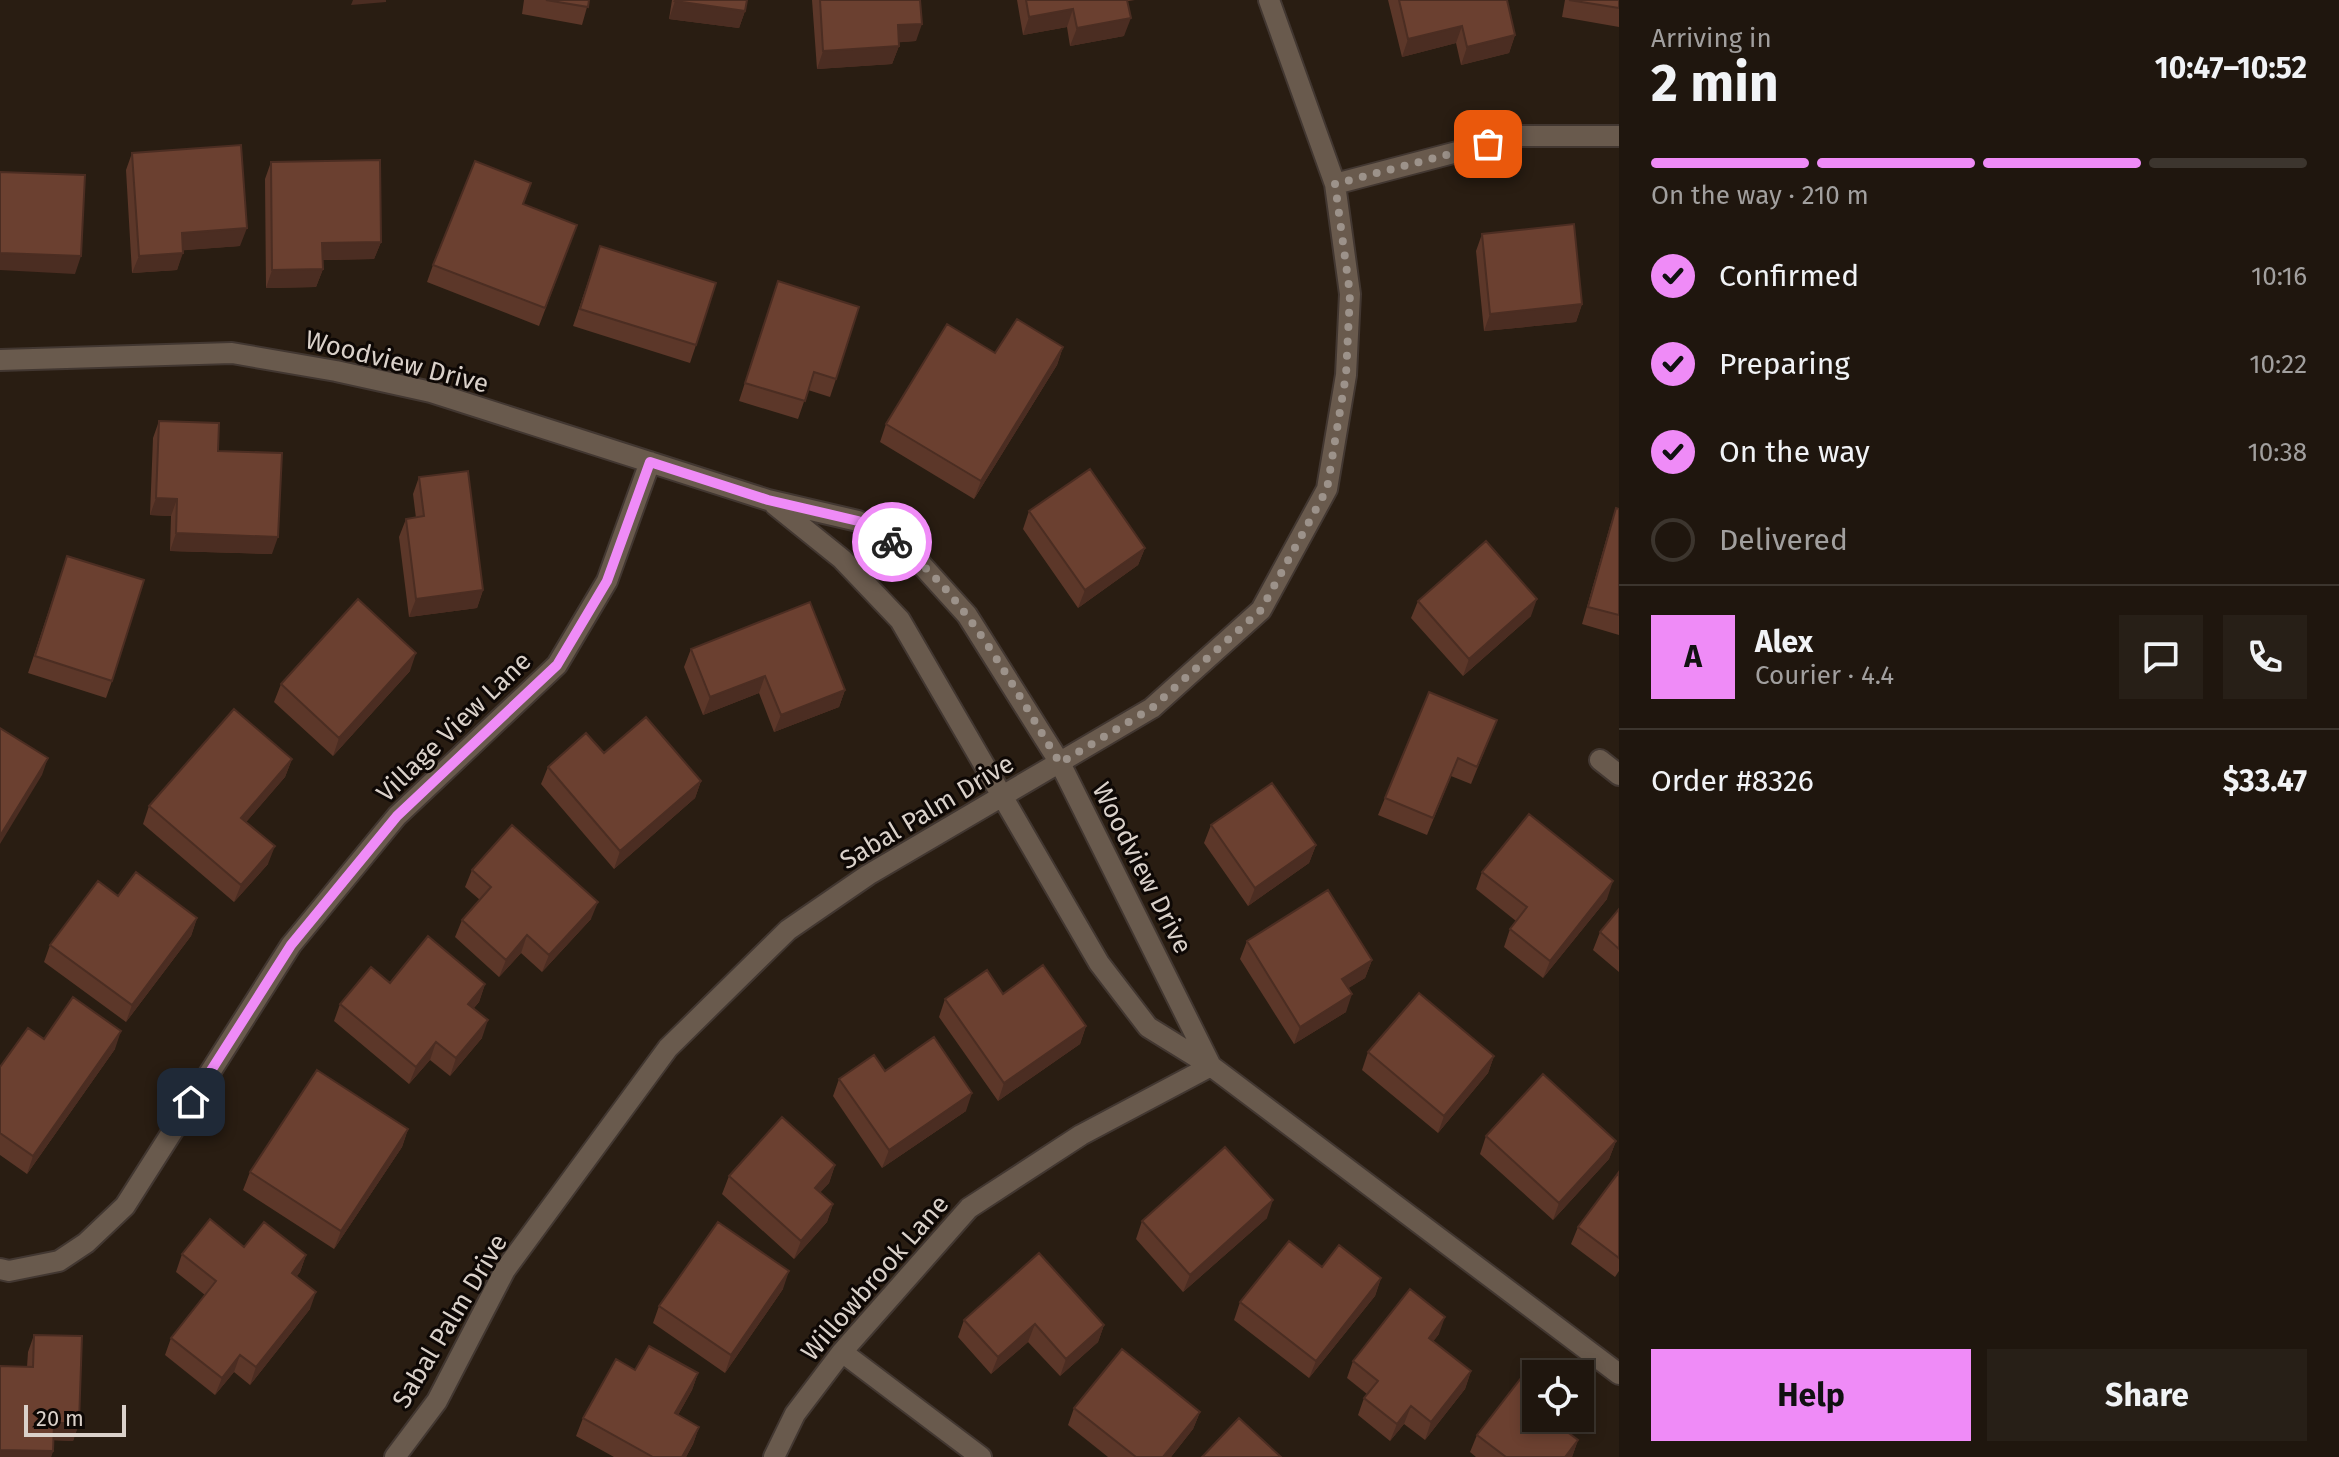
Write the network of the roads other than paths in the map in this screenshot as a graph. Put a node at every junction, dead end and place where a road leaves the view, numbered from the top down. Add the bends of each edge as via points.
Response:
1 (1269, 0) edge
2 (1619, 136) edge
3 (1335, 184) junction
4 (0, 360) edge
5 (650, 462) junction
6 (768, 500) junction
7 (1600, 760) dead end
8 (1060, 763) junction
9 (1619, 775) edge
10 (1003, 795) junction
11 (1211, 1066) junction
12 (0, 1269) edge
13 (842, 1352) junction
14 (1619, 1374) edge
15 (395, 1457) edge
16 (774, 1457) edge
17 (981, 1457) edge

1 - 3 street, Sabal Palm Drive
2 - 3 street via 1518,136
3 - 8 street, Sabal Palm Drive via 1350,294 1346,375 1327,489 1261,610 1152,708
4 - 5 street, Woodview Drive via 232,353 431,392
5 - 6 street, Woodview Drive
5 - 12 street, Village View Lane via 607,581 557,665 397,816 291,945 125,1206 59,1261
6 - 8 street, Woodview Drive via 858,521 910,552 967,615
6 - 10 street, Woodview Drive via 842,559 900,620
7 - 9 street
8 - 10 street, Sabal Palm Drive
8 - 11 street, Woodview Drive
10 - 11 street, Woodview Drive via 1099,963 1148,1027
10 - 15 street, Sabal Palm Drive via 868,875 788,930 668,1048 505,1270 437,1401
11 - 13 street, Willowbrook Lane via 1081,1135 969,1208
11 - 14 street, Woodview Drive
13 - 16 street, Willowbrook Lane via 795,1414
13 - 17 street

